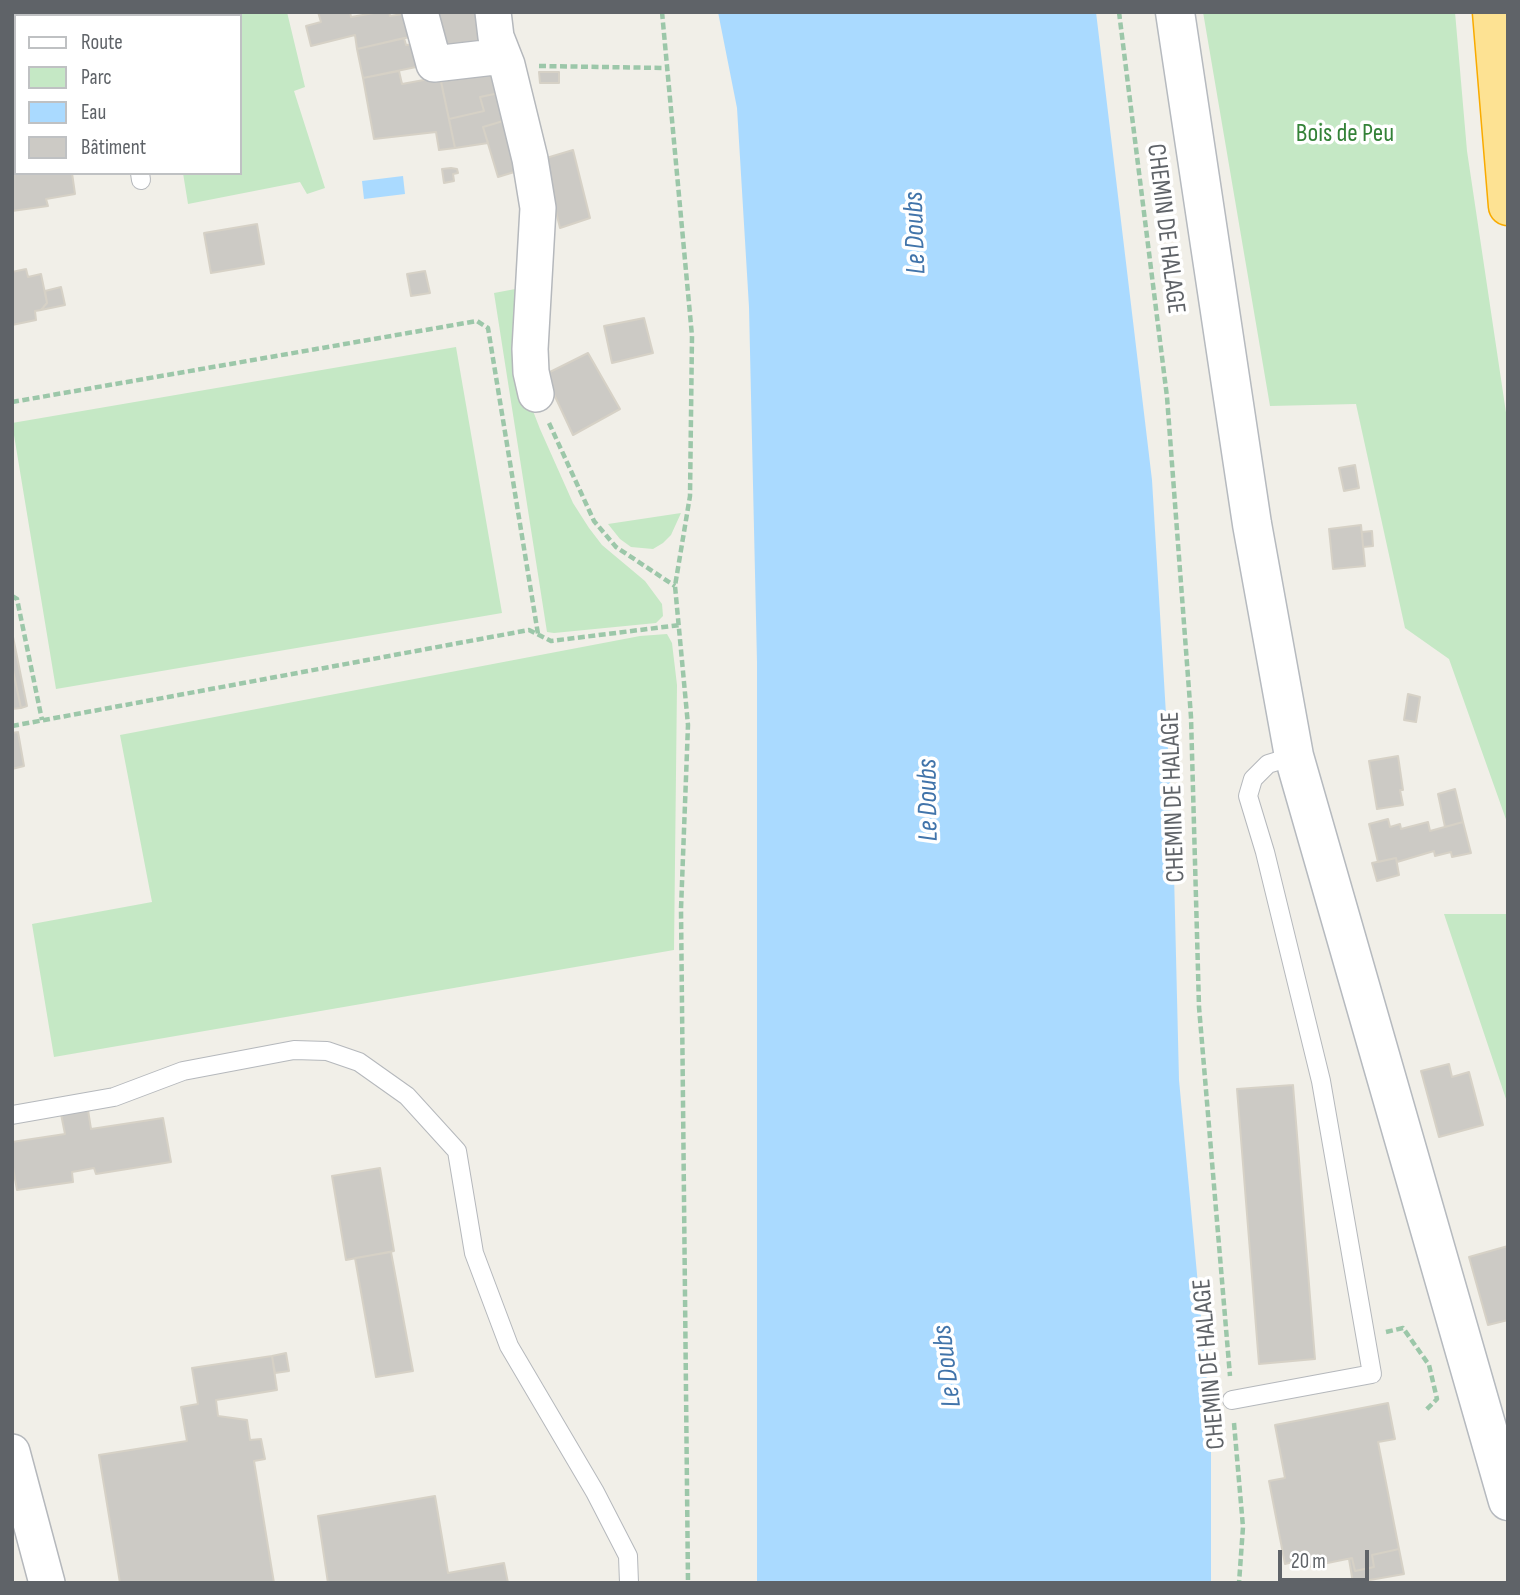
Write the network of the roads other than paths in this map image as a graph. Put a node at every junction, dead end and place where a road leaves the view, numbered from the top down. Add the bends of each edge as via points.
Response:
1 (420, 12) edge
2 (493, 12) edge
3 (1175, 12) edge
4 (1492, 12) edge
5 (505, 61) junction
6 (1508, 206) edge
7 (536, 394) road end
8 (1294, 756) junction
9 (12, 1115) edge
10 (1232, 1400) road end
11 (12, 1452) edge
12 (1508, 1501) edge
13 (47, 1583) edge
14 (629, 1583) edge

1 - 5 street via 434,64
2 - 5 street
3 - 8 main road via 1252,524
4 - 6 highway
5 - 7 street via 538,208 530,349
8 - 10 lane via 1268,764 1253,779 1248,796 1321,1081 1372,1374
8 - 12 main road
9 - 14 lane via 114,1097 183,1071 295,1050 327,1051 359,1062 407,1096 457,1151 474,1253 509,1346 628,1556
11 - 13 street

